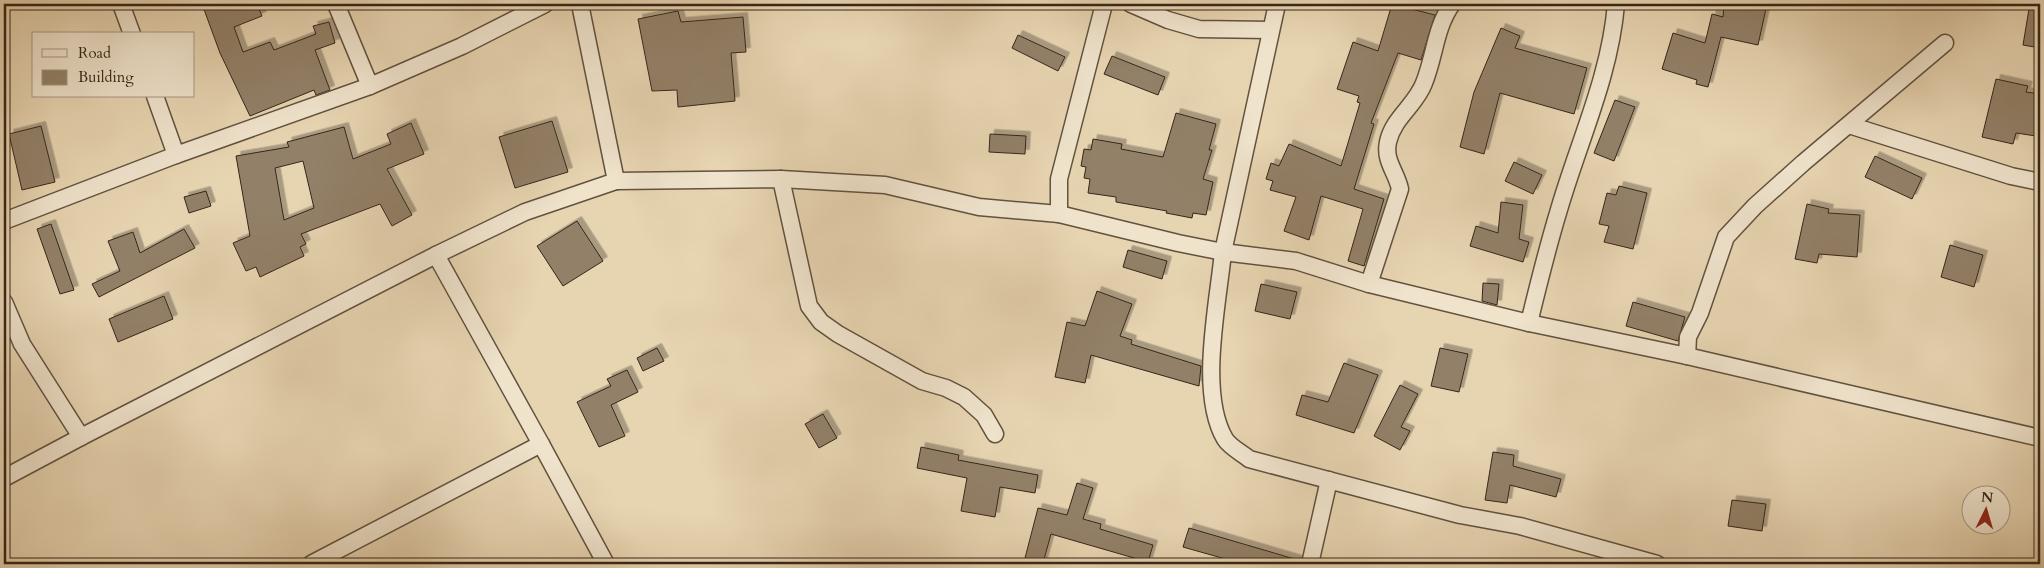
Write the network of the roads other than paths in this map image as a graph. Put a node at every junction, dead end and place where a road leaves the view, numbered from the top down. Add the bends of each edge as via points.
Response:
1 (121, 4) edge
2 (336, 4) edge
3 (545, 4) edge
4 (580, 4) edge
5 (1104, 4) edge
6 (1131, 4) edge
7 (1277, 4) edge
8 (1452, 4) edge
9 (1616, 4) edge
10 (1270, 30) junction
11 (131, 32) edge
12 (1946, 43) dead end
13 (370, 86) junction
14 (156, 98) edge
15 (1849, 125) junction
16 (176, 155) junction
17 (782, 179) junction
18 (616, 180) junction
19 (2040, 182) edge
20 (1059, 214) junction
21 (4, 221) edge
22 (1223, 252) junction
23 (436, 254) junction
24 (1370, 284) junction
25 (4, 302) edge
26 (1528, 323) junction
27 (1687, 356) junction
28 (995, 434) dead end
29 (81, 437) junction
30 (2040, 438) edge
31 (541, 444) junction
32 (4, 478) edge
33 (1329, 480) junction
34 (311, 564) edge
35 (606, 564) edge
36 (1310, 564) edge
37 (1656, 564) edge

1 - 11 street
2 - 13 street
3 - 13 street via 462,46
4 - 18 street
5 - 20 street via 1060,179
6 - 10 street via 1199,29
7 - 10 street
8 - 24 street via 1442,18 1424,85 1396,122 1388,141 1387,159 1400,189
9 - 26 street via 1600,86 1558,212
10 - 22 street
12 - 15 street
13 - 16 street
14 - 16 street
15 - 19 street via 2011,176
15 - 27 street via 1755,206 1726,237 1688,338
16 - 21 street
17 - 18 street
17 - 20 street via 885,185 979,206
17 - 28 street via 809,306 821,322 922,381 964,397 984,415
18 - 23 street via 525,212
20 - 22 street
22 - 24 street via 1296,261
22 - 33 street via 1211,373 1214,406 1226,440 1249,459
23 - 29 street
23 - 31 street
24 - 26 street
25 - 29 street via 22,344
26 - 27 street
27 - 30 street
29 - 32 street
31 - 34 street
31 - 35 street
33 - 36 street
33 - 37 street via 1460,515 1520,526

